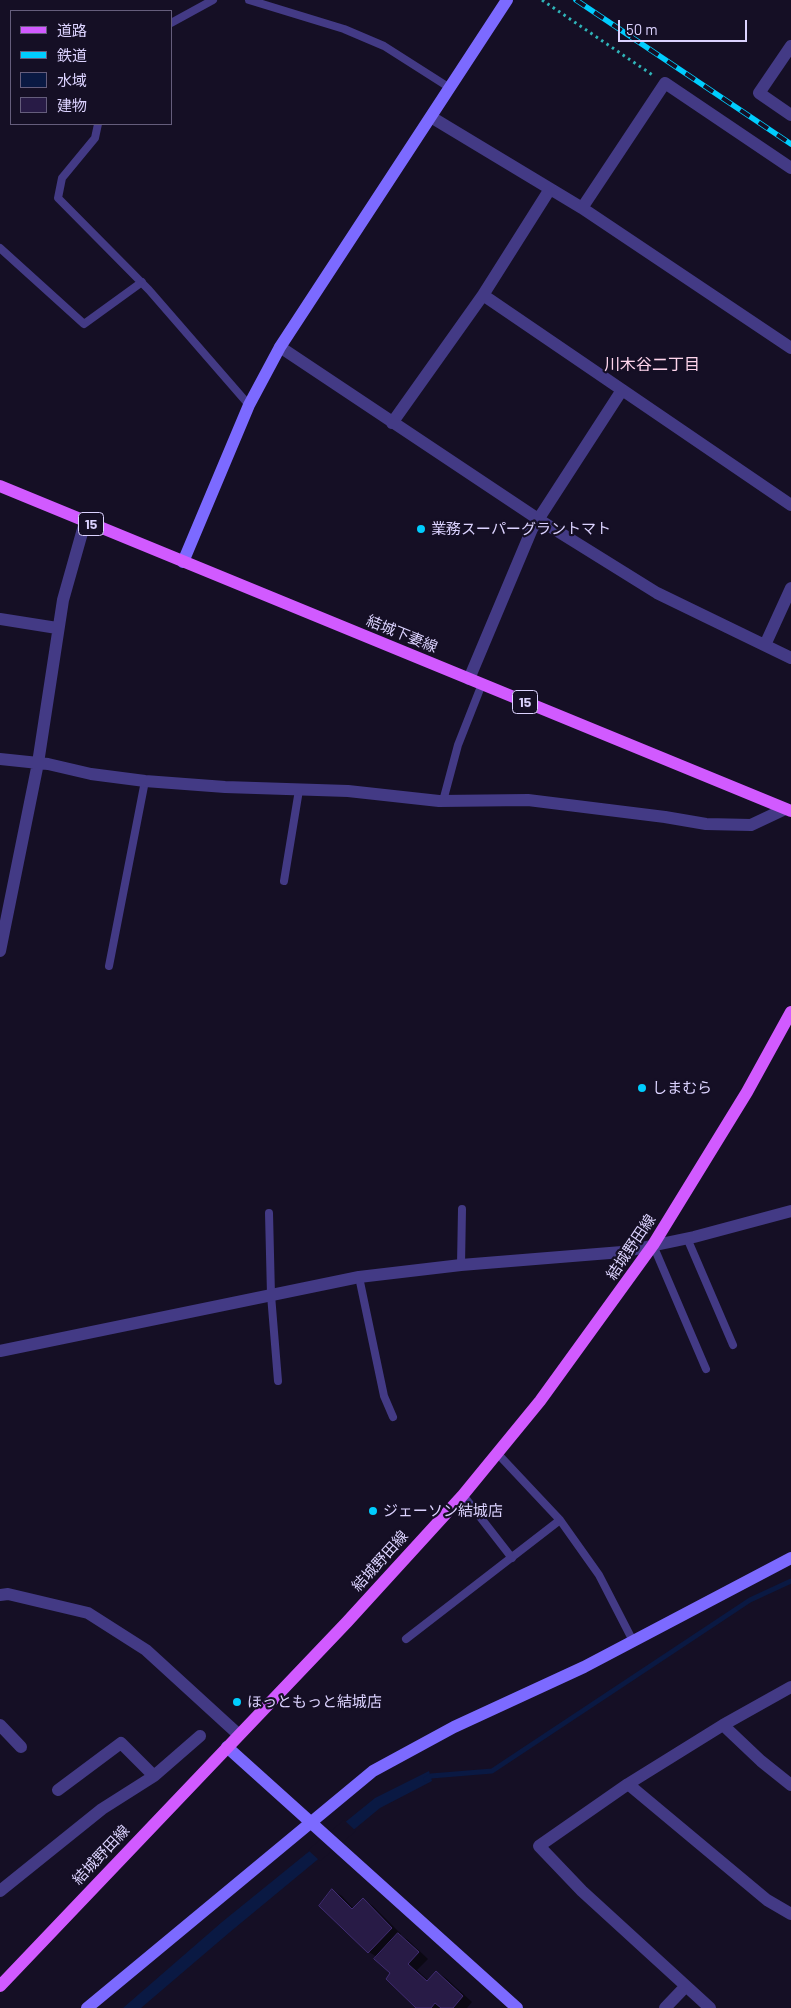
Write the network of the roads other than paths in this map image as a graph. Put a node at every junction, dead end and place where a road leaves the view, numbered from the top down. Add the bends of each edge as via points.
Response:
1 (213, 0) edge
2 (249, 0) edge
3 (506, 0) edge
4 (172, 22) edge
5 (791, 46) edge
6 (450, 88) junction
7 (791, 115) edge
8 (431, 116) junction
9 (98, 125) edge
10 (791, 168) edge
11 (550, 189) junction
12 (582, 208) junction
13 (0, 248) edge
14 (142, 282) junction
15 (483, 295) junction
16 (280, 347) junction
17 (791, 348) edge
18 (622, 390) junction
19 (249, 405) junction
20 (392, 423) junction
21 (0, 486) edge
22 (791, 505) edge
23 (538, 519) junction
24 (85, 522) junction
25 (183, 562) junction
26 (791, 588) edge
27 (0, 619) edge
28 (57, 628) junction
29 (765, 645) junction
30 (791, 658) edge
31 (469, 679) junction
32 (482, 684) junction
33 (0, 759) edge
34 (38, 763) junction
35 (145, 781) junction
36 (299, 790) junction
37 (443, 801) junction
38 (788, 810) edge
39 (284, 881) dead end
40 (0, 951) edge
41 (109, 966) dead end
42 (791, 1012) edge
43 (462, 1209) dead end
44 (791, 1211) edge
45 (268, 1213) dead end
46 (687, 1238) junction
47 (653, 1245) junction
48 (461, 1265) junction
49 (359, 1277) junction
50 (271, 1295) junction
51 (733, 1344) dead end
52 (0, 1351) edge
53 (706, 1369) dead end
54 (278, 1381) dead end
55 (392, 1417) dead end
56 (497, 1453) junction
57 (463, 1495) junction
58 (560, 1520) junction
59 (512, 1558) junction
60 (791, 1558) edge
61 (0, 1595) edge
62 (406, 1639) dead end
63 (633, 1641) junction
64 (791, 1687) edge
65 (0, 1725) edge
66 (723, 1725) junction
67 (239, 1735) junction
68 (200, 1736) dead end
69 (21, 1747) dead end
70 (227, 1747) junction
71 (154, 1776) junction
72 (628, 1784) junction
73 (791, 1785) edge
74 (58, 1790) dead end
75 (310, 1821) junction
76 (0, 1890) edge
77 (791, 1914) edge
78 (0, 1986) edge
79 (686, 1986) junction
80 (87, 2008) edge
81 (517, 2008) edge
82 (665, 2008) edge
83 (710, 2008) edge

1 - 4 lane
2 - 6 lane via 344,29 384,46
3 - 6 street
5 - 7 street via 759,93
6 - 8 street
8 - 11 street
8 - 16 street
9 - 14 lane via 95,138 62,178 58,198
10 - 12 street via 665,83
11 - 12 street
11 - 15 street
12 - 17 street
13 - 14 lane via 84,324
14 - 19 lane
15 - 18 street
15 - 20 street
16 - 19 street
16 - 20 street
18 - 22 street
18 - 23 street
19 - 25 street
20 - 23 street
21 - 24 main road, 結城下妻線 / 15
23 - 29 street via 657,593
23 - 31 street
24 - 25 main road, 結城下妻線 / 15
24 - 28 street
25 - 31 main road, 結城下妻線 / 15
26 - 29 street
27 - 28 street
28 - 34 street
29 - 30 street
31 - 32 main road, 結城下妻線 / 15
32 - 37 lane via 458,745
32 - 38 main road, 結城下妻線 / 15
33 - 34 street
34 - 35 street
34 - 40 street
35 - 36 street
35 - 41 lane
36 - 37 street via 348,791
36 - 39 lane
37 - 38 street via 528,800 706,824 751,825
42 - 47 main road, 結城野田線 via 747,1092
43 - 48 lane
44 - 46 street
45 - 50 lane
46 - 47 street
46 - 51 lane
47 - 48 street via 622,1252
47 - 53 lane
47 - 56 main road, 結城野田線 via 540,1401
48 - 49 street
49 - 50 street
49 - 55 lane via 384,1396
50 - 52 street
50 - 54 lane
56 - 57 main road, 結城野田線
56 - 58 lane
57 - 59 lane
57 - 67 main road, 結城野田線
58 - 59 lane
58 - 63 lane via 599,1576
59 - 62 lane
60 - 63 street
61 - 67 street via 8,1594 88,1613 146,1650
63 - 75 street via 454,1727 373,1771
64 - 66 street
65 - 69 street
66 - 72 street
66 - 73 street
67 - 70 main road, 結城野田線
68 - 71 street
70 - 75 street
70 - 78 main road, 結城野田線
71 - 74 street via 121,1742
71 - 76 street via 102,1809
72 - 77 street via 767,1900
72 - 79 street via 539,1846 582,1891
75 - 80 street
75 - 81 street
79 - 82 street
79 - 83 street

